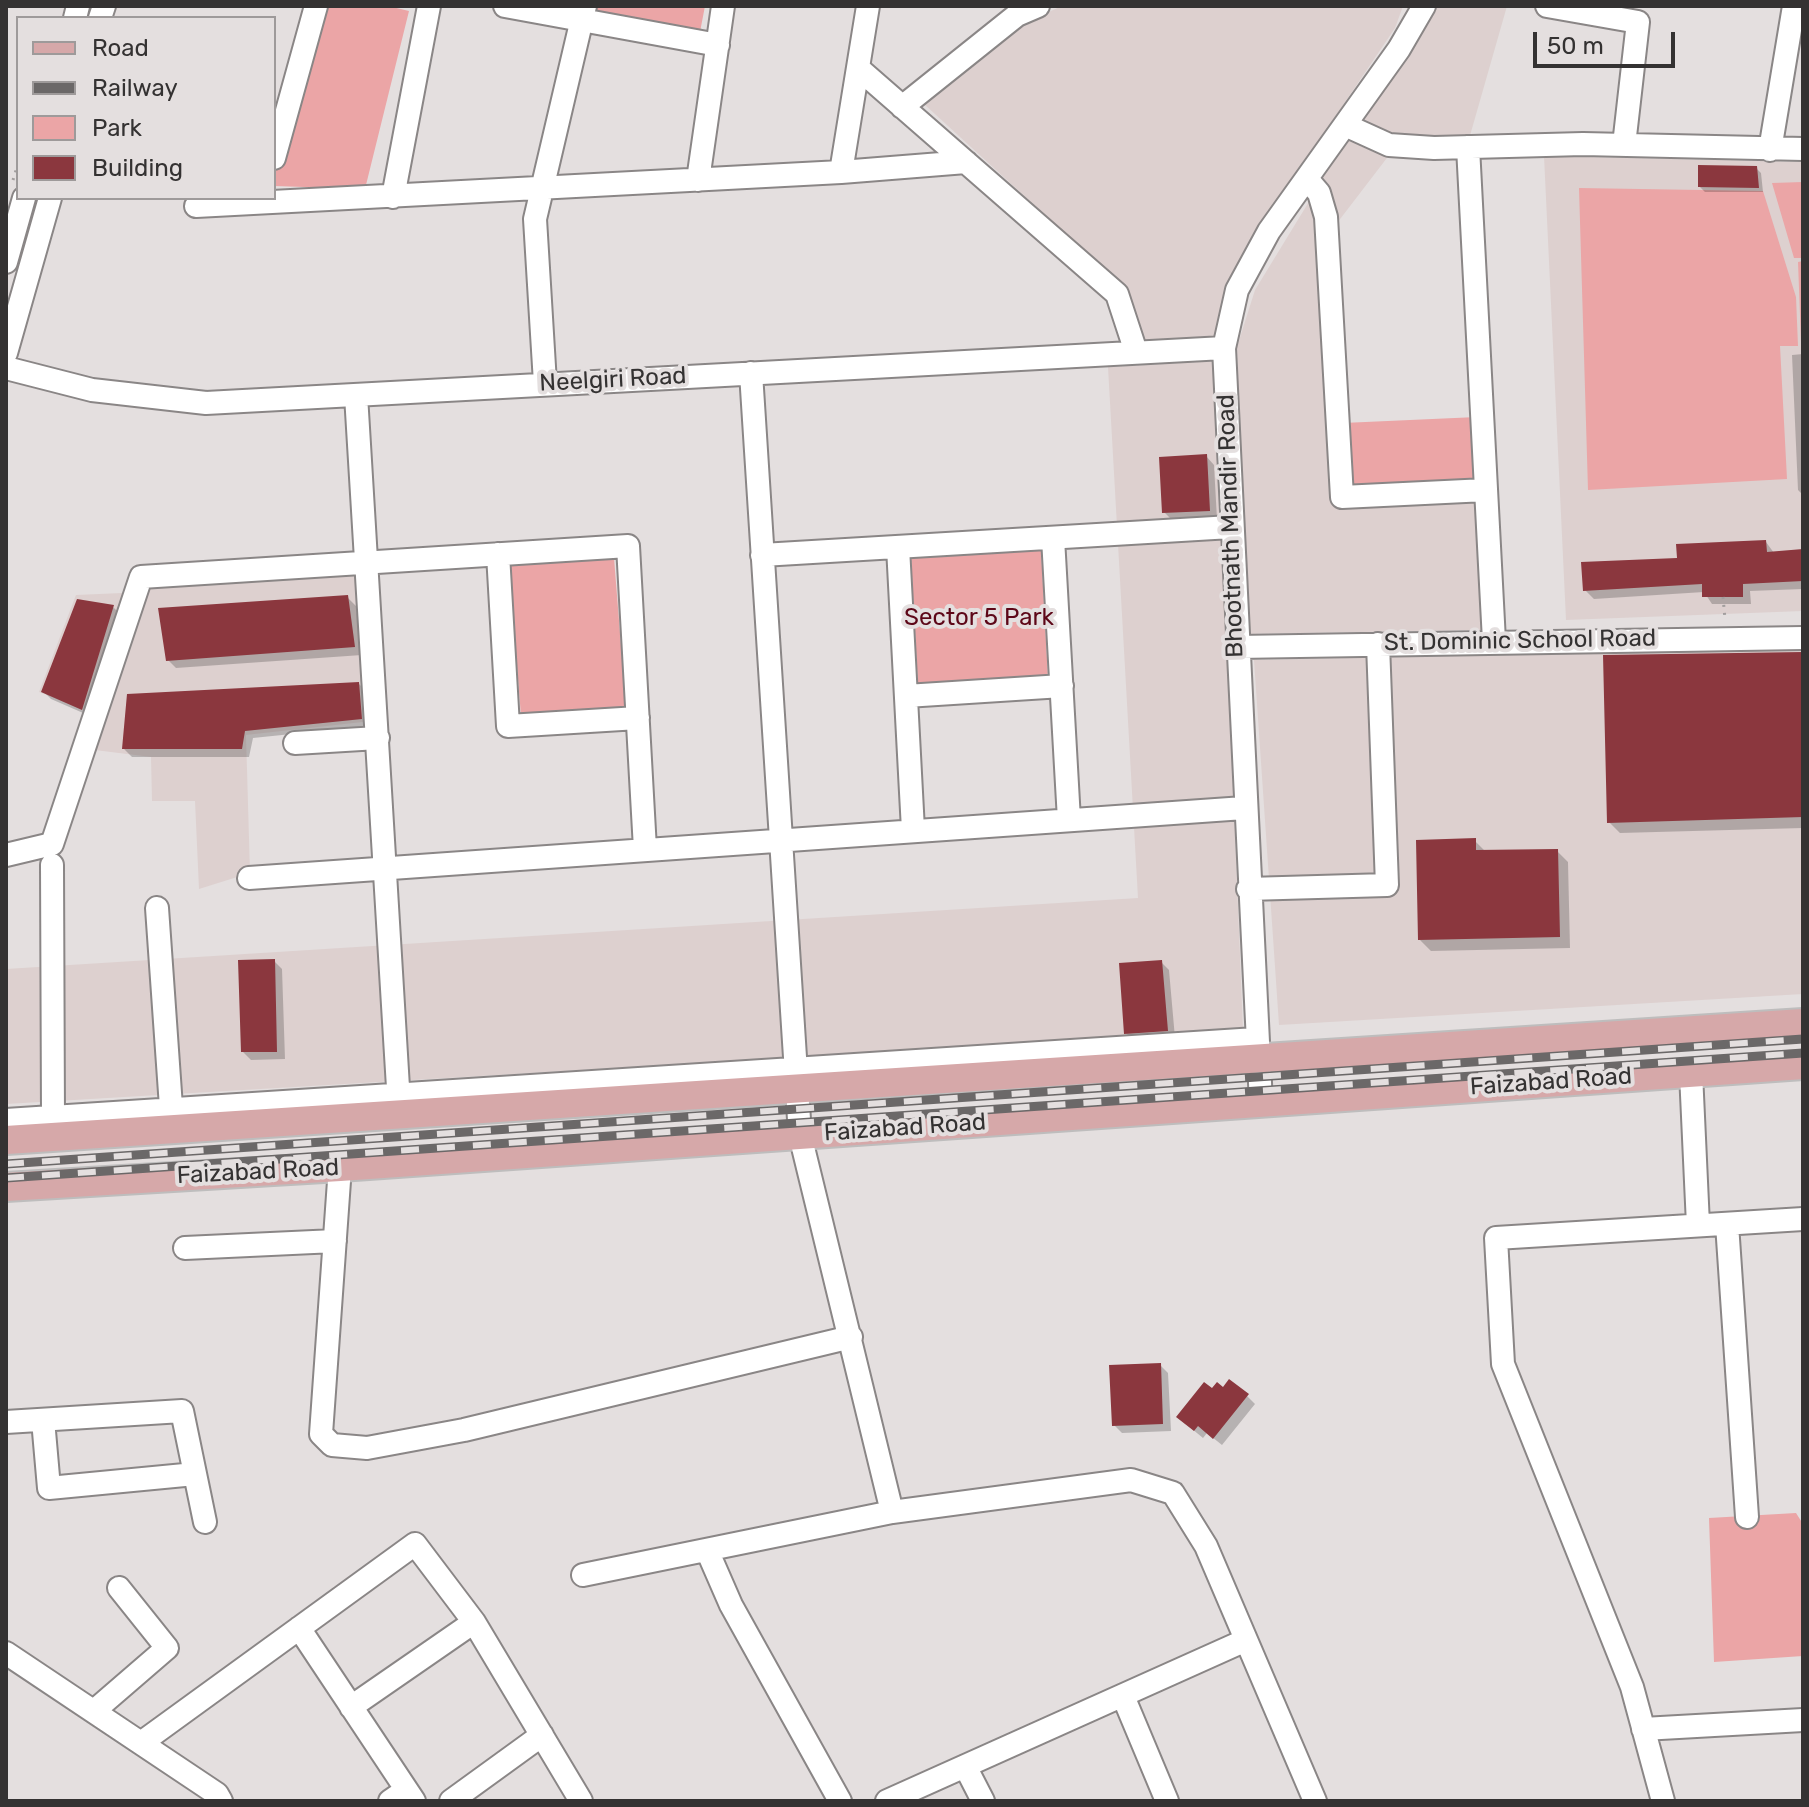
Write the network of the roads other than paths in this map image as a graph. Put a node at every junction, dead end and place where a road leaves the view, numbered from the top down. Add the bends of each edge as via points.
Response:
1 (316, 6) edge
2 (429, 6) edge
3 (505, 6) edge
4 (723, 6) edge
5 (868, 6) edge
6 (1038, 6) edge
7 (1424, 6) edge
8 (1547, 6) edge
9 (1794, 6) edge
10 (1018, 11) edge
11 (584, 14) edge
12 (718, 45) junction
13 (858, 68) junction
14 (902, 107) junction
15 (1345, 125) junction
16 (1624, 145) junction
17 (1468, 147) junction
18 (1803, 149) edge
19 (1770, 150) junction
20 (276, 151) edge
21 (966, 162) junction
22 (841, 172) junction
23 (1307, 179) junction
24 (698, 180) junction
25 (542, 189) junction
26 (393, 197) junction
27 (23, 200) edge
28 (49, 200) edge
29 (262, 200) edge
30 (276, 200) edge
31 (196, 206) dead end
32 (6, 262) edge
33 (1224, 348) junction
34 (1136, 352) junction
35 (6, 353) edge
36 (6, 368) edge
37 (751, 373) junction
38 (545, 383) junction
39 (356, 395) junction
40 (1486, 490) junction
41 (1231, 527) junction
42 (1053, 538) junction
43 (898, 547) junction
44 (498, 554) junction
45 (762, 555) junction
46 (367, 563) junction
47 (1803, 638) edge
48 (1494, 641) junction
49 (1378, 644) junction
50 (1237, 647) junction
51 (1062, 686) junction
52 (906, 696) junction
53 (638, 718) junction
54 (378, 738) junction
55 (295, 743) dead end
56 (1244, 808) junction
57 (1069, 820) junction
58 (913, 830) junction
59 (780, 840) junction
60 (645, 849) junction
61 (6, 855) edge
62 (52, 865) dead end
63 (385, 867) junction
64 (249, 878) dead end
65 (1248, 889) junction
66 (157, 908) dead end
67 (1803, 1023) edge
68 (1256, 1048) junction
69 (1803, 1065) edge
70 (1691, 1073) junction
71 (794, 1078) junction
72 (1261, 1103) junction
73 (399, 1104) junction
74 (171, 1107) junction
75 (53, 1118) junction
76 (6, 1120) edge
77 (800, 1135) junction
78 (6, 1140) edge
79 (340, 1167) junction
80 (6, 1187) edge
81 (1803, 1219) edge
82 (1727, 1224) junction
83 (1698, 1225) junction
84 (335, 1241) junction
85 (185, 1248) dead end
86 (851, 1337) junction
87 (43, 1420) junction
88 (6, 1422) edge
89 (195, 1474) junction
90 (892, 1512) junction
91 (1747, 1517) dead end
92 (205, 1522) dead end
93 (707, 1550) junction
94 (583, 1575) dead end
95 (119, 1588) dead end
96 (474, 1622) junction
97 (299, 1628) junction
98 (1246, 1640) junction
99 (6, 1653) edge
100 (1123, 1696) junction
101 (351, 1707) junction
102 (94, 1711) junction
103 (1803, 1720) edge
104 (1643, 1729) junction
105 (542, 1735) junction
106 (141, 1743) junction
107 (965, 1766) junction
108 (403, 1797) edge
109 (221, 1801) edge
110 (451, 1801) edge
111 (581, 1801) edge
112 (840, 1801) edge
113 (887, 1801) edge
114 (983, 1801) edge
115 (1167, 1801) edge
116 (1315, 1801) edge
117 (1663, 1801) edge

1 - 20 street
2 - 26 street
3 - 11 street
4 - 12 street
5 - 13 street
6 - 10 street
7 - 15 street, Bhootnath Mandir Road
8 - 16 street via 1638,22
9 - 19 street
10 - 14 street
11 - 12 street
11 - 25 street
12 - 24 street
13 - 14 street
13 - 22 street
14 - 21 street
15 - 17 street via 1389,145
15 - 23 street, Bhootnath Mandir Road
16 - 17 street
16 - 19 street
17 - 40 street
18 - 19 street
21 - 22 street
21 - 34 street via 1117,294
22 - 24 street
23 - 33 street, Bhootnath Mandir Road via 1269,231 1237,290
23 - 40 street via 1319,193 1326,217 1342,497
24 - 25 street
25 - 26 street
25 - 38 street via 535,219
26 - 30 street
27 - 32 street
28 - 35 street
29 - 31 street
33 - 34 street, Neelgiri Road
33 - 41 street, Bhootnath Mandir Road
34 - 37 street, Neelgiri Road
36 - 39 street, Neelgiri Road via 92,390 206,403
37 - 38 street, Neelgiri Road
37 - 45 street
38 - 39 street, Neelgiri Road
39 - 46 street
40 - 48 street
41 - 42 street
41 - 50 street, Bhootnath Mandir Road
42 - 43 street
42 - 51 street
43 - 45 street
43 - 52 street
44 - 46 street
44 - 53 street via 508,726
44 - 53 street via 628,546
45 - 59 street
46 - 54 street
46 - 61 street via 141,577 52,844
47 - 48 street, St. Dominic School Road
48 - 49 street, St. Dominic School Road
49 - 50 street, St. Dominic School Road
49 - 65 street via 1387,885
50 - 56 street, Bhootnath Mandir Road
51 - 52 street
51 - 57 street
52 - 58 street
53 - 60 street
54 - 55 street
54 - 63 street
56 - 57 street
56 - 65 street, Bhootnath Mandir Road
57 - 58 street
58 - 59 street
59 - 60 street
59 - 71 street
60 - 63 street
62 - 75 street
63 - 64 street
63 - 73 street
65 - 68 street, Bhootnath Mandir Road
66 - 74 street
67 - 68 main road, Faizabad Road
68 - 71 main road, Faizabad Road
68 - 72 street, Bhootnath Mandir Road
69 - 70 main road, Faizabad Road
70 - 72 main road, Faizabad Road
70 - 83 street
71 - 73 main road, Faizabad Road
71 - 77 street
72 - 77 main road, Faizabad Road
73 - 74 street
73 - 78 main road, Faizabad Road
74 - 75 street
75 - 76 street
77 - 79 main road, Faizabad Road
77 - 86 street
79 - 80 main road, Faizabad Road
79 - 84 street
81 - 82 street
82 - 83 street
82 - 91 street
83 - 104 street via 1496,1238 1503,1364 1632,1687
84 - 85 street
84 - 86 street via 321,1434 332,1445 367,1448 464,1430
86 - 90 street
87 - 88 street
87 - 89 street via 182,1411
87 - 89 street via 49,1488
89 - 92 street
90 - 93 street
90 - 98 street via 1131,1480 1173,1493 1206,1546
93 - 94 street
93 - 112 street via 731,1605
95 - 102 street via 167,1648
96 - 97 street via 415,1544
96 - 101 street
96 - 105 street
97 - 101 street
97 - 106 street
98 - 100 street
98 - 116 street
99 - 102 street
100 - 107 street
100 - 115 street
101 - 108 street
102 - 106 street
103 - 104 street
104 - 117 street
105 - 110 street
105 - 111 street
106 - 109 street
107 - 113 street
107 - 114 street

